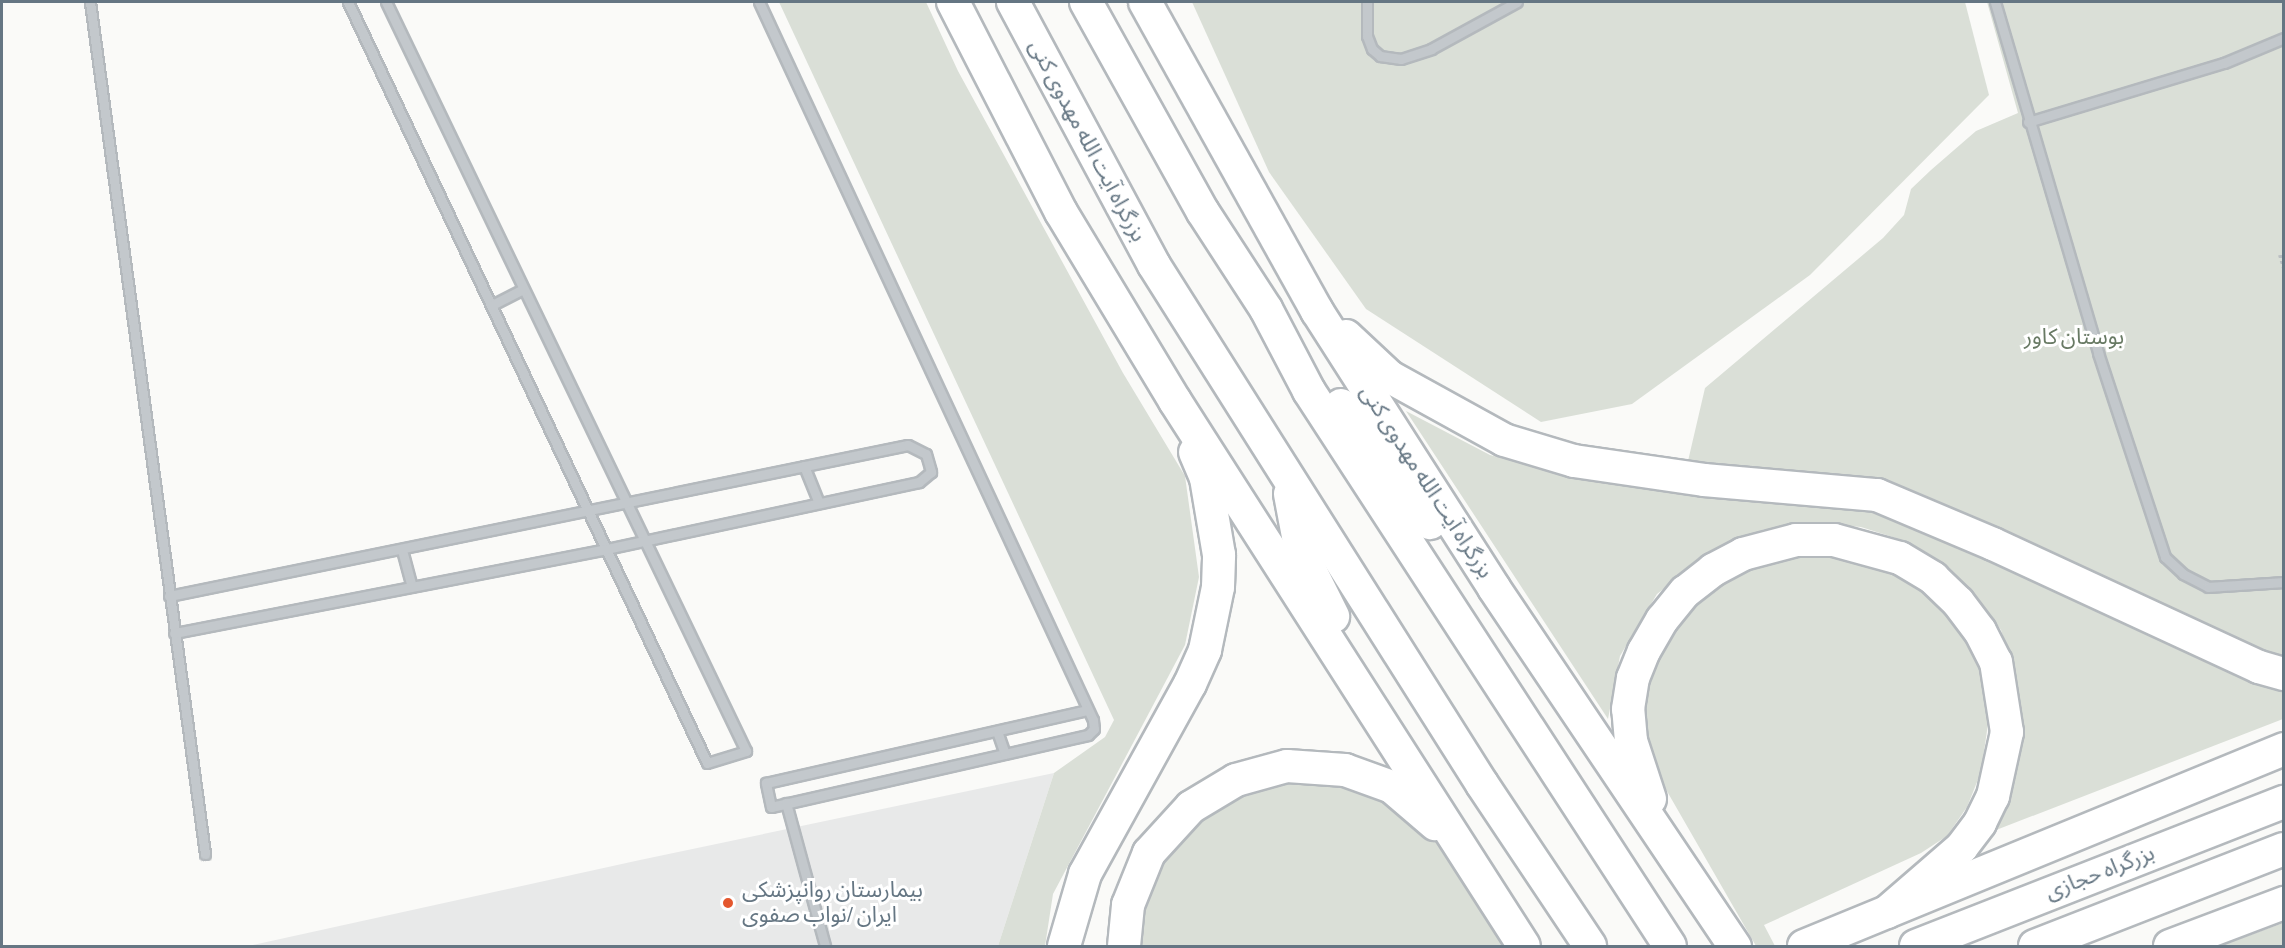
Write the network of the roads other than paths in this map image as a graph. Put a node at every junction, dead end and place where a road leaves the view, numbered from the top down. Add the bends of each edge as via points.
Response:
1 (90, 2) edge
2 (348, 2) edge
3 (386, 2) edge
4 (759, 2) edge
5 (952, 2) edge
6 (1013, 2) edge
7 (1086, 2) edge
8 (1367, 2) edge
9 (1517, 2) edge
10 (1995, 2) edge
11 (1146, 7) edge
12 (2283, 38) edge
13 (2028, 122) junction
14 (522, 290) junction
15 (492, 305) junction
16 (1266, 309) junction
17 (1317, 311) junction
18 (1175, 401) junction
19 (804, 466) junction
20 (1286, 476) junction
21 (626, 503) junction
22 (819, 503) junction
23 (590, 512) junction
24 (644, 541) junction
25 (607, 549) junction
26 (402, 550) junction
27 (2283, 582) edge
28 (412, 587) junction
29 (1494, 588) junction
30 (169, 596) junction
31 (174, 633) junction
32 (2283, 674) edge
33 (1087, 710) junction
34 (1376, 714) junction
35 (997, 731) junction
36 (2283, 749) edge
37 (1005, 754) junction
38 (2283, 802) edge
39 (786, 803) junction
40 (1662, 837) junction
41 (1461, 846) junction
42 (2283, 849) edge
43 (205, 854) dead end
44 (2283, 903) edge
45 (1887, 912) junction
46 (825, 946) edge
47 (1064, 946) edge
48 (1124, 946) edge
49 (1524, 946) edge
50 (1590, 946) edge
51 (1670, 946) edge
52 (1735, 946) edge
53 (1804, 946) edge
54 (1916, 946) edge
55 (2036, 946) edge
56 (2170, 946) edge

1 - 30 lane
2 - 15 lane
3 - 14 lane
4 - 33 lane
5 - 18 highway via 1061,212
6 - 20 highway, بزرگراه آیت الله مهدوی کنی via 1154,266
7 - 16 highway via 1203,212
8 - 9 lane via 1367,36 1372,49 1380,56 1401,59 1431,49
10 - 13 lane
11 - 17 highway, بزرگراه آیت الله مهدوی کنی
12 - 13 lane via 2224,63
13 - 27 lane via 2097,353 2165,557 2182,574 2208,587
14 - 15 lane
14 - 21 lane
15 - 23 lane
16 - 29 highway via 1445,543
16 - 51 highway via 1309,391
17 - 29 highway, بزرگراه آیت الله مهدوی کنی
17 - 32 highway via 1390,377 1504,440 1574,461 1704,480 1877,495 2259,667
18 - 34 highway
18 - 47 highway via 1206,478 1215,527 1218,587 1213,618 1190,684 1085,874
19 - 21 lane
19 - 22 lane
19 - 22 lane via 908,445 926,453 931,472 919,482
20 - 34 highway via 1301,552
20 - 50 highway, بزرگراه آیت الله مهدوی کنی
21 - 23 lane
21 - 24 lane
22 - 24 lane
23 - 25 lane
23 - 26 lane
24 - 25 lane
24 - 25 lane via 746,751 707,763
25 - 28 lane
26 - 28 lane
26 - 30 lane
28 - 31 lane
29 - 40 highway, بزرگراه آیت الله مهدوی کنی
30 - 31 lane
31 - 43 lane
33 - 35 lane
33 - 37 lane via 1094,729 1088,735
34 - 41 highway
35 - 37 lane
35 - 39 lane via 766,783 771,807
36 - 45 highway
37 - 39 lane
38 - 54 highway, بزرگراه حجازی
39 - 46 lane
40 - 45 highway via 1631,741 1628,709 1633,678 1662,620 1685,592 1713,570 1743,554 1796,540 1834,540 1866,546 1900,558 1933,578 1958,602 1996,662 2006,706 2002,765 1980,823 1962,847
40 - 52 highway, بزرگراه آیت الله مهدوی کنی
41 - 48 highway via 1406,796 1376,779 1313,765 1252,774 1202,798 1178,818 1149,853 1128,905
41 - 49 highway
42 - 55 highway, بزرگراه حجازی
44 - 56 highway
45 - 53 highway

